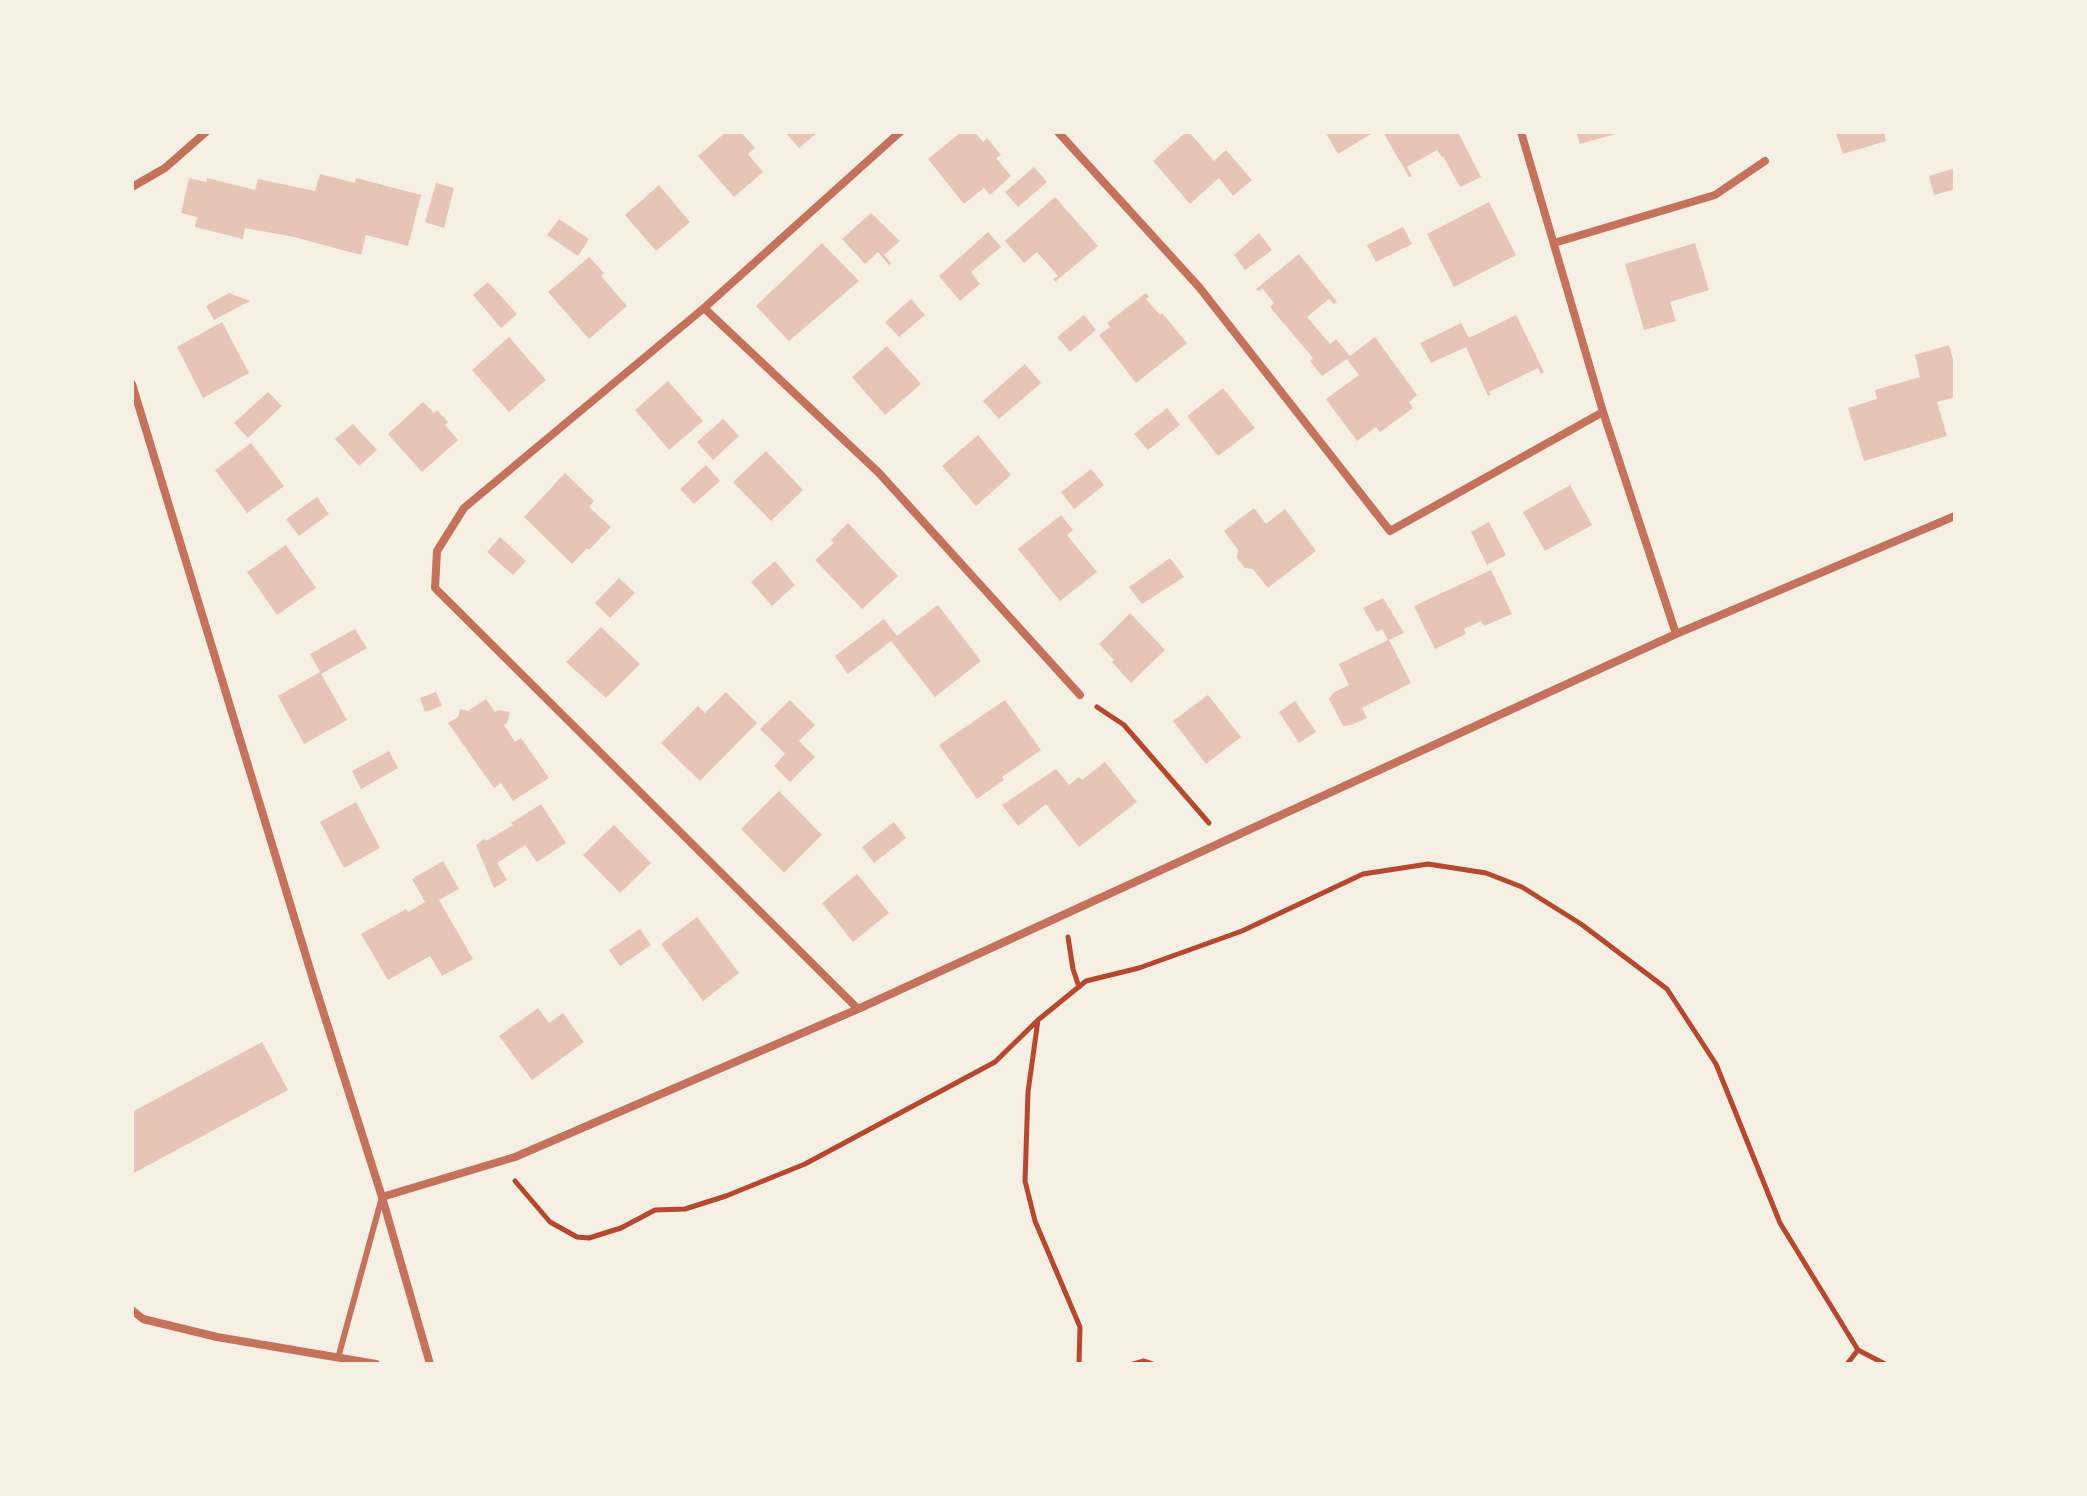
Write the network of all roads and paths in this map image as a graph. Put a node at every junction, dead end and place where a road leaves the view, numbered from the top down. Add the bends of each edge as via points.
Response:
1 (206, 132) edge
2 (900, 132) edge
3 (1058, 132) edge
4 (1521, 132) edge
5 (1765, 161) dead end
6 (132, 187) edge
7 (1554, 243) junction
8 (704, 308) junction
9 (132, 384) edge
10 (1603, 412) junction
11 (1955, 516) edge
12 (1676, 634) junction
13 (1080, 695) joint
14 (1224, 841) junction
15 (1064, 915) junction
16 (1079, 987) junction
17 (858, 1009) junction
18 (1038, 1020) junction
19 (499, 1163) junction
20 (382, 1197) junction
21 (132, 1310) edge
22 (1858, 1350) junction
23 (338, 1358) junction
24 (376, 1364) edge
25 (430, 1364) edge
26 (1079, 1364) edge
27 (1133, 1364) edge
28 (1153, 1364) edge
29 (1847, 1364) edge
30 (1885, 1364) edge

1 - 6 street via 165,168
2 - 8 street
3 - 10 street via 1199,287 1390,531
4 - 7 street
5 - 7 street via 1715,195
7 - 10 street
8 - 13 street via 879,473
8 - 17 street via 464,508 437,551 435,588
9 - 20 street
10 - 12 street
11 - 12 street
12 - 14 street
13 - 14 path via 1124,725
14 - 15 street
15 - 16 path
15 - 17 street
16 - 18 path
16 - 22 path via 1242,931 1363,874 1428,864 1486,873 1522,887 1667,989 1716,1064 1780,1223
17 - 19 street
18 - 19 path via 995,1062 805,1164 685,1209 655,1210 589,1238 550,1222
18 - 26 path via 1028,1092 1025,1181 1035,1221 1080,1327
19 - 20 street
20 - 23 lane
20 - 25 street
21 - 23 street via 143,1319 217,1337
22 - 29 path
22 - 30 path
23 - 24 street
27 - 28 path

